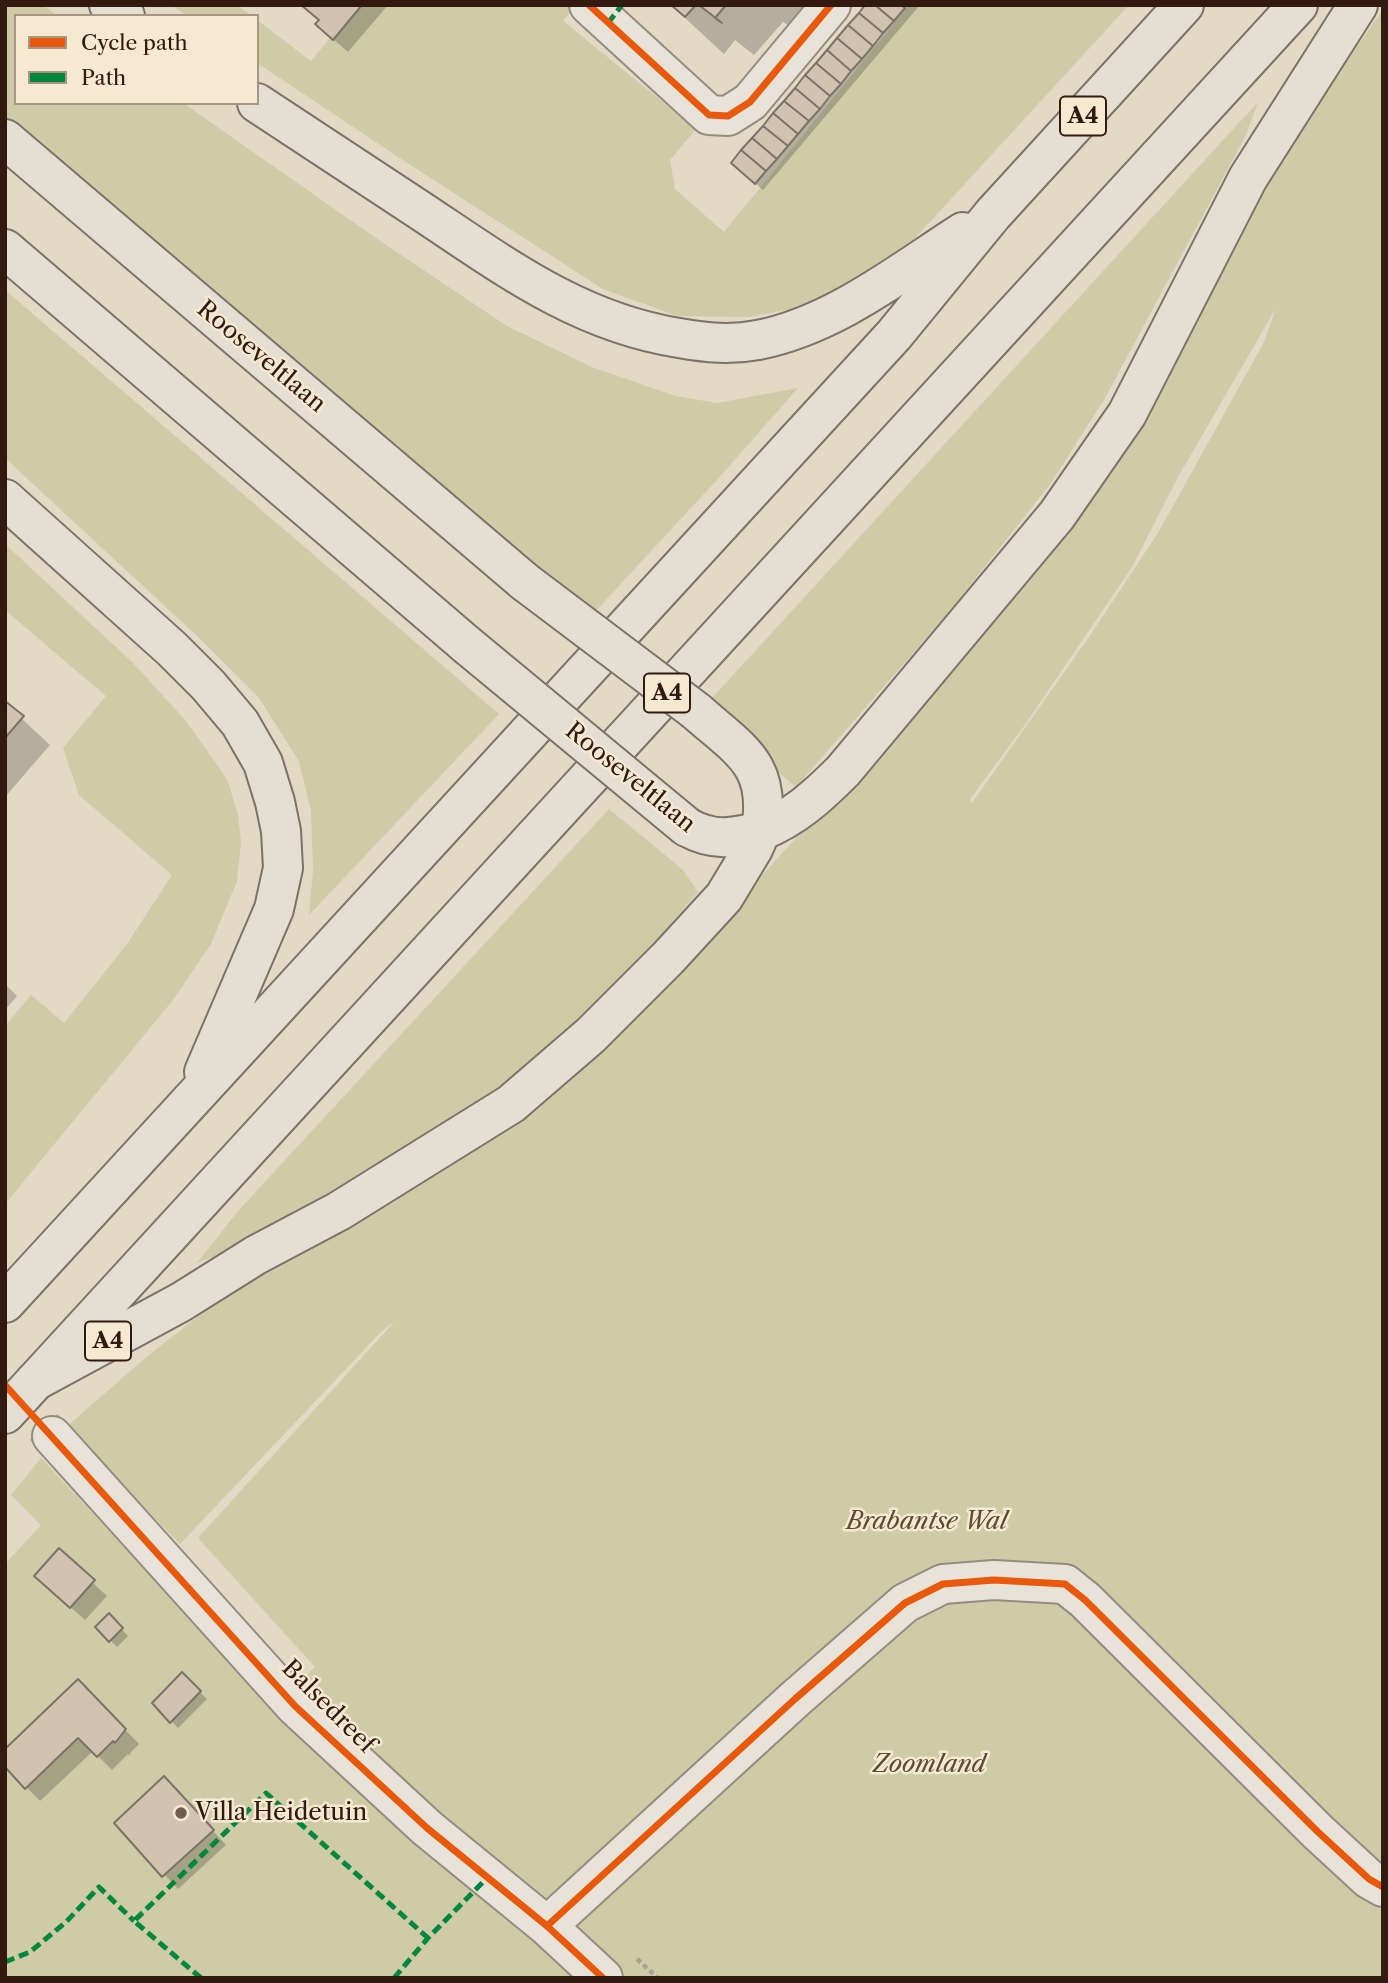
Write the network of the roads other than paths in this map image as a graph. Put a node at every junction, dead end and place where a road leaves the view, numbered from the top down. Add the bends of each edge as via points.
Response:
1 (831, 5) edge
2 (1184, 5) edge
3 (1298, 5) edge
4 (1358, 5) edge
5 (606, 11) edge
6 (259, 104) edge
7 (5, 139) edge
8 (993, 214) junction
9 (5, 249) edge
10 (5, 499) edge
11 (761, 831) junction
12 (192, 1100) junction
13 (5, 1303) edge
14 (35, 1381) junction
15 (5, 1413) edge
16 (52, 1436) tunnel mouth
17 (1383, 1887) edge
18 (547, 1926) junction
19 (603, 1978) edge

1 - 5 street via 750,102 728,116 709,115
2 - 8 main road, A4
3 - 14 main road, A4
4 - 11 main road via 1248,177 1127,414 1057,515 843,771 813,801
6 - 8 main road, A4 via 548,294 608,321 718,345 759,340 815,321 857,300
7 - 11 main road, Rooseveltlaan, bridge via 525,582 696,711 750,759 764,793
8 - 12 main road, A4 via 894,335
9 - 11 main road, Rooseveltlaan, bridge via 687,827 702,836 719,838
10 - 12 main road, A4 via 208,685 240,723 263,763 282,831 283,868 274,909
11 - 14 main road, A4 via 724,897 591,1034 511,1104 339,1211
12 - 13 main road, A4
14 - 15 main road, A4
16 - 18 street, Balsedreef via 295,1706 427,1828
17 - 18 street via 1318,1832 1065,1584 994,1580 943,1584 905,1602
18 - 19 street, Balsedreef

